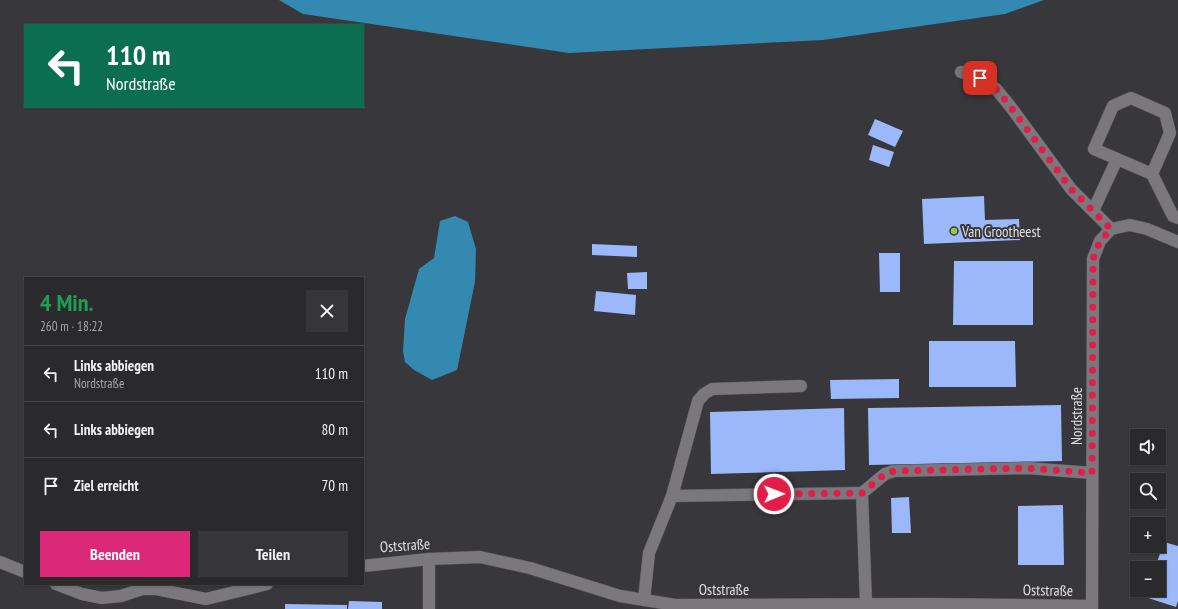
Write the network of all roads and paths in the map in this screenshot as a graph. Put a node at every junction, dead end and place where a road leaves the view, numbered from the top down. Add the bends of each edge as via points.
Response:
1 (962, 72) dead end
2 (1117, 159) junction
3 (1152, 174) junction
4 (1093, 211) junction
5 (1178, 218) edge
6 (1111, 229) junction
7 (1178, 242) edge
8 (801, 386) dead end
9 (1092, 473) junction
10 (862, 493) junction
11 (672, 496) junction
12 (429, 559) junction
13 (0, 562) edge
14 (364, 566) edge
15 (24, 572) edge
16 (59, 585) edge
17 (263, 585) edge
18 (644, 600) junction
19 (866, 604) junction
20 (1092, 608) edge
21 (429, 609) edge

1 - 4 street via 980,78 996,89 1071,189
2 - 3 street
2 - 3 street via 1094,149 1113,106 1131,98 1165,112 1170,133
2 - 4 street
3 - 5 street via 1173,216
4 - 6 street
6 - 7 street via 1130,225
6 - 9 street, Nordstraße via 1100,241 1093,259
8 - 11 street via 712,389 704,394 694,410
9 - 10 street via 1026,468 894,471 885,474
9 - 20 street, Nordstraße
10 - 11 street
10 - 19 street
11 - 18 street via 649,553
12 - 14 street, Oststraße
12 - 18 street, Oststraße via 480,557 530,568 620,596
12 - 21 street
13 - 15 street
16 - 17 street via 102,598 156,589 206,599
18 - 19 street, Oststraße via 675,605
19 - 20 street, Oststraße

